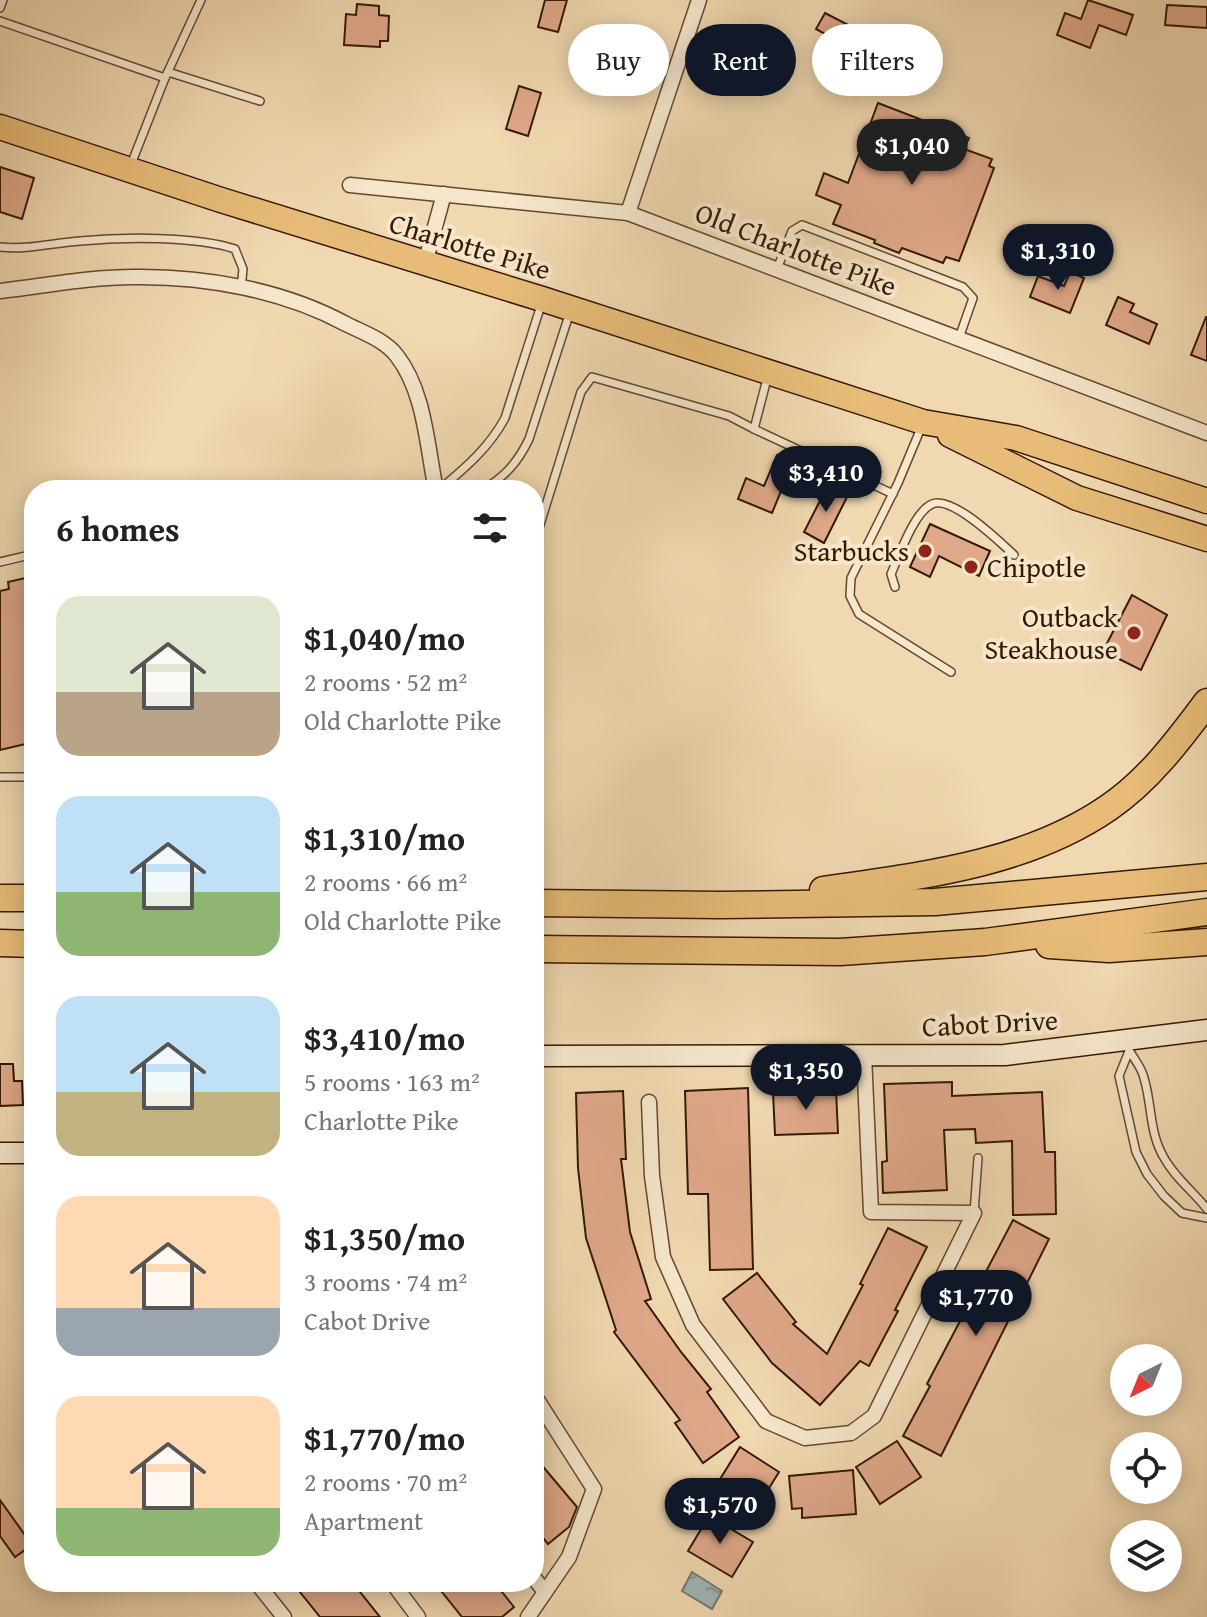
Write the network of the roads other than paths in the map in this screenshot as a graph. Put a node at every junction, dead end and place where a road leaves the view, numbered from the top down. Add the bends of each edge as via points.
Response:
1 (3, 0) edge
2 (201, 0) edge
3 (699, 0) edge
4 (0, 8) edge
5 (0, 21) edge
6 (167, 75) junction
7 (260, 101) dead end
8 (0, 127) edge
9 (129, 169) junction
10 (350, 185) dead end
11 (444, 194) junction
12 (628, 213) junction
13 (0, 247) edge
14 (425, 263) junction
15 (777, 269) junction
16 (241, 288) junction
17 (0, 291) edge
18 (542, 299) junction
19 (571, 310) junction
20 (959, 338) junction
21 (769, 374) junction
22 (923, 422) junction
23 (754, 429) junction
24 (1207, 433) edge
25 (436, 480) edge
26 (450, 480) edge
27 (501, 480) edge
28 (893, 494) junction
29 (1207, 501) edge
30 (544, 512) edge
31 (1207, 539) edge
32 (1014, 555) dead end
33 (24, 556) edge
34 (0, 562) edge
35 (895, 587) dead end
36 (951, 672) dead end
37 (1207, 702) edge
38 (0, 777) edge
39 (24, 777) edge
40 (1207, 877) edge
41 (0, 898) edge
42 (24, 898) edge
43 (544, 903) edge
44 (720, 905) junction
45 (1207, 912) edge
46 (985, 942) junction
47 (1207, 942) edge
48 (0, 943) edge
49 (24, 944) edge
50 (544, 949) edge
51 (1207, 1030) edge
52 (1128, 1046) junction
53 (864, 1055) junction
54 (544, 1056) edge
55 (649, 1102) dead end
56 (0, 1153) edge
57 (24, 1153) edge
58 (978, 1158) dead end
59 (1207, 1209) edge
60 (974, 1213) junction
61 (1207, 1218) edge
62 (544, 1411) edge
63 (264, 1592) edge
64 (399, 1592) edge
65 (545, 1592) joint
66 (284, 1617) edge
67 (418, 1617) edge
68 (528, 1617) edge

1 - 4 lane
2 - 6 lane
3 - 12 street
5 - 6 lane
6 - 7 lane
6 - 9 lane
8 - 9 main road, Charlotte Pike
9 - 14 main road, Charlotte Pike
10 - 11 street, Old Charlotte Pike
11 - 12 street, Old Charlotte Pike
11 - 14 street
12 - 15 street, Old Charlotte Pike
13 - 16 lane via 133,238 221,244 235,249 241,259
14 - 18 main road, Charlotte Pike
15 - 20 street, Old Charlotte Pike
15 - 20 lane via 792,231 802,225 963,287 973,298
16 - 17 street via 133,277
16 - 25 street via 330,315 395,353 413,384
18 - 19 main road, Charlotte Pike
18 - 26 lane via 498,430
19 - 21 main road, Charlotte Pike
19 - 27 lane via 529,439
20 - 24 street, Old Charlotte Pike
21 - 22 main road, Charlotte Pike
21 - 23 lane
22 - 28 lane
22 - 29 main road, Charlotte Pike via 1016,438
22 - 31 main road, Charlotte Pike via 1077,498
23 - 28 lane
23 - 30 lane via 729,416 592,377 581,392
28 - 36 lane via 851,578 850,596 859,614
32 - 35 lane via 980,522 931,504 917,518 891,574
33 - 34 lane
37 - 44 highway via 1162,761 1119,799 1053,837 977,864
38 - 39 lane
40 - 44 highway via 935,902
41 - 42 highway
43 - 44 highway
45 - 46 highway
46 - 47 highway via 1109,949
46 - 50 highway via 840,952
48 - 49 highway
51 - 52 street, Cabot Drive
52 - 53 street, Cabot Drive via 1005,1055
52 - 59 lane via 1144,1077 1151,1126 1162,1156
52 - 61 lane via 1119,1076 1136,1152 1147,1174 1182,1213
53 - 54 street, Cabot Drive
53 - 60 street via 871,1212
55 - 60 street via 663,1257 693,1325 766,1421 805,1438 851,1433 874,1416
56 - 57 street
58 - 60 lane
62 - 65 street via 594,1489 569,1557
63 - 66 street
64 - 67 street
65 - 68 street

